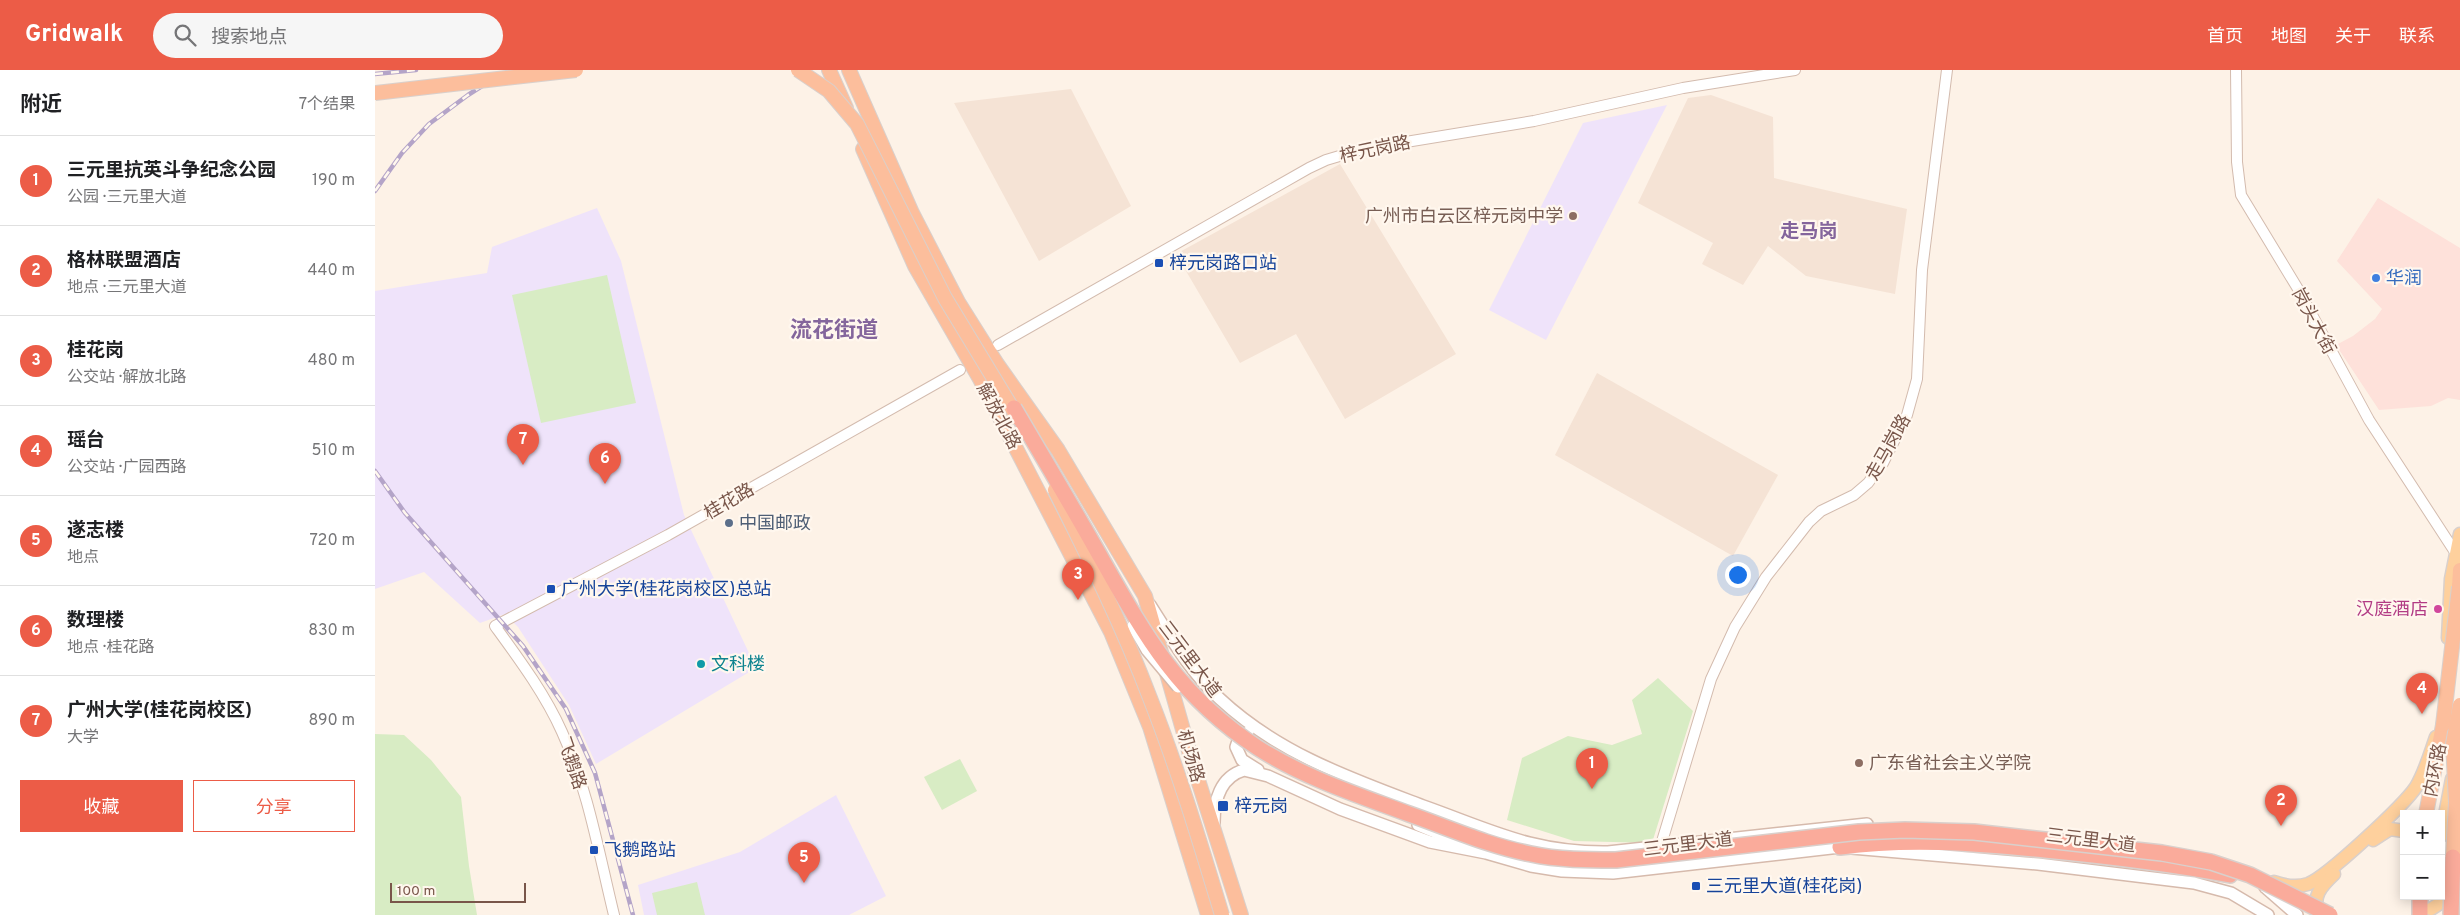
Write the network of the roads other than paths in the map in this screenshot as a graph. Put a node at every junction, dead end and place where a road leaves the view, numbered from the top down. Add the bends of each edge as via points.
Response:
1 (576, 70) edge
2 (797, 70) edge
3 (829, 70) edge
4 (849, 70) edge
5 (1795, 70) edge
6 (1947, 70) edge
7 (2236, 70) edge
8 (375, 93) edge
9 (998, 345) dead end
10 (960, 370) dead end
11 (980, 379) junction
12 (1014, 408) junction
13 (2460, 534) edge
14 (2455, 552) junction
15 (2460, 570) edge
16 (1145, 596) junction
17 (2460, 621) edge
18 (1108, 625) junction
19 (495, 626) joint
20 (2455, 657) edge
21 (2444, 691) junction
22 (2460, 699) edge
23 (2460, 705) edge
24 (2440, 731) junction
25 (1267, 736) junction
26 (2460, 739) edge
27 (1191, 758) junction
28 (1162, 765) junction
29 (1268, 776) junction
30 (2460, 808) edge
31 (2426, 810) edge
32 (2445, 816) edge
33 (2400, 830) edge
34 (1216, 838) junction
35 (2460, 843) edge
36 (1661, 848) junction
37 (1840, 848) junction
38 (1486, 853) junction
39 (2453, 857) junction
40 (2239, 866) junction
41 (2445, 884) edge
42 (2460, 896) edge
43 (2423, 907) edge
44 (2314, 910) edge
45 (614, 915) edge
46 (1208, 915) edge
47 (1222, 915) edge
48 (1241, 915) edge
49 (2268, 915) edge
50 (2297, 915) edge
51 (2330, 915) edge
52 (2451, 915) edge

1 - 8 highway, bridge
2 - 12 highway, bridge via 829,91 857,124 945,298
3 - 11 highway, 解放北路 via 909,253
4 - 16 highway, 解放北路 via 912,213 950,286 997,364 1057,450
5 - 9 street, 梓元岗路 via 1683,88 1534,121 1347,152 1309,168
6 - 36 street, 走马岗路 via 1922,270 1918,371 1907,415 1883,464 1868,483 1855,495 1821,511 1809,522 1766,577 1735,627 1711,679
7 - 14 street, 岗头大街 via 2237,162 2241,195 2298,289 2373,427
10 - 19 street, 桂花路 via 668,535
11 - 18 highway, 解放北路
11 - 38 main road, bridge via 1030,445 1147,650 1176,686 1218,726 1250,750 1317,786
12 - 44 highway, bridge via 1141,630 1172,672 1209,711 1248,740 1280,761 1338,788 1491,844 1552,857 1616,860 1859,832 1974,832 2192,858 2238,870
12 - 47 highway, bridge via 1101,584 1140,674 1183,789
13 - 14 main road
14 - 20 main road via 2448,616
15 - 24 highway, bridge
16 - 18 highway via 1135,618 1128,624 1118,628
16 - 25 main road, 三元里大道 via 1183,655 1207,685
16 - 27 highway, 机场路
17 - 20 main road
18 - 28 highway, 解放北路 via 1137,691
19 - 45 street, 飞鹅路 via 544,700 568,746 579,775
20 - 21 main road
20 - 24 highway, bridge
21 - 22 street
21 - 24 main road
23 - 39 highway, bridge via 2453,744
24 - 31 highway, 内环路
24 - 40 main road via 2409,796 2317,880 2289,886
25 - 29 main road via 1248,732 1239,738 1236,747 1242,760
25 - 36 main road, 三元里大道 via 1316,764 1510,839 1568,851
26 - 32 main road
27 - 28 highway via 1177,750 1166,756
27 - 34 highway, 机场路
28 - 46 highway, 机场路
29 - 34 main road, 三元里大道 via 1244,770 1222,786 1215,811
29 - 38 main road, 三元里大道 via 1398,831 1442,845
30 - 39 highway, bridge
33 - 44 main road via 2384,832 2324,884 2316,897
34 - 48 highway, 机场路
35 - 41 main road
36 - 40 main road, 三元里大道 via 1841,826 1920,823 2147,846 2212,857
37 - 38 main road, 三元里大道 via 1599,874 1531,866
37 - 44 highway, bridge via 1878,843 1960,842 2113,856 2185,866 2248,881
37 - 49 main road, 三元里大道 via 2009,861 2172,879 2231,893
39 - 52 highway, bridge
40 - 50 main road, 三元里大道
42 - 43 main road
44 - 51 highway, bridge

